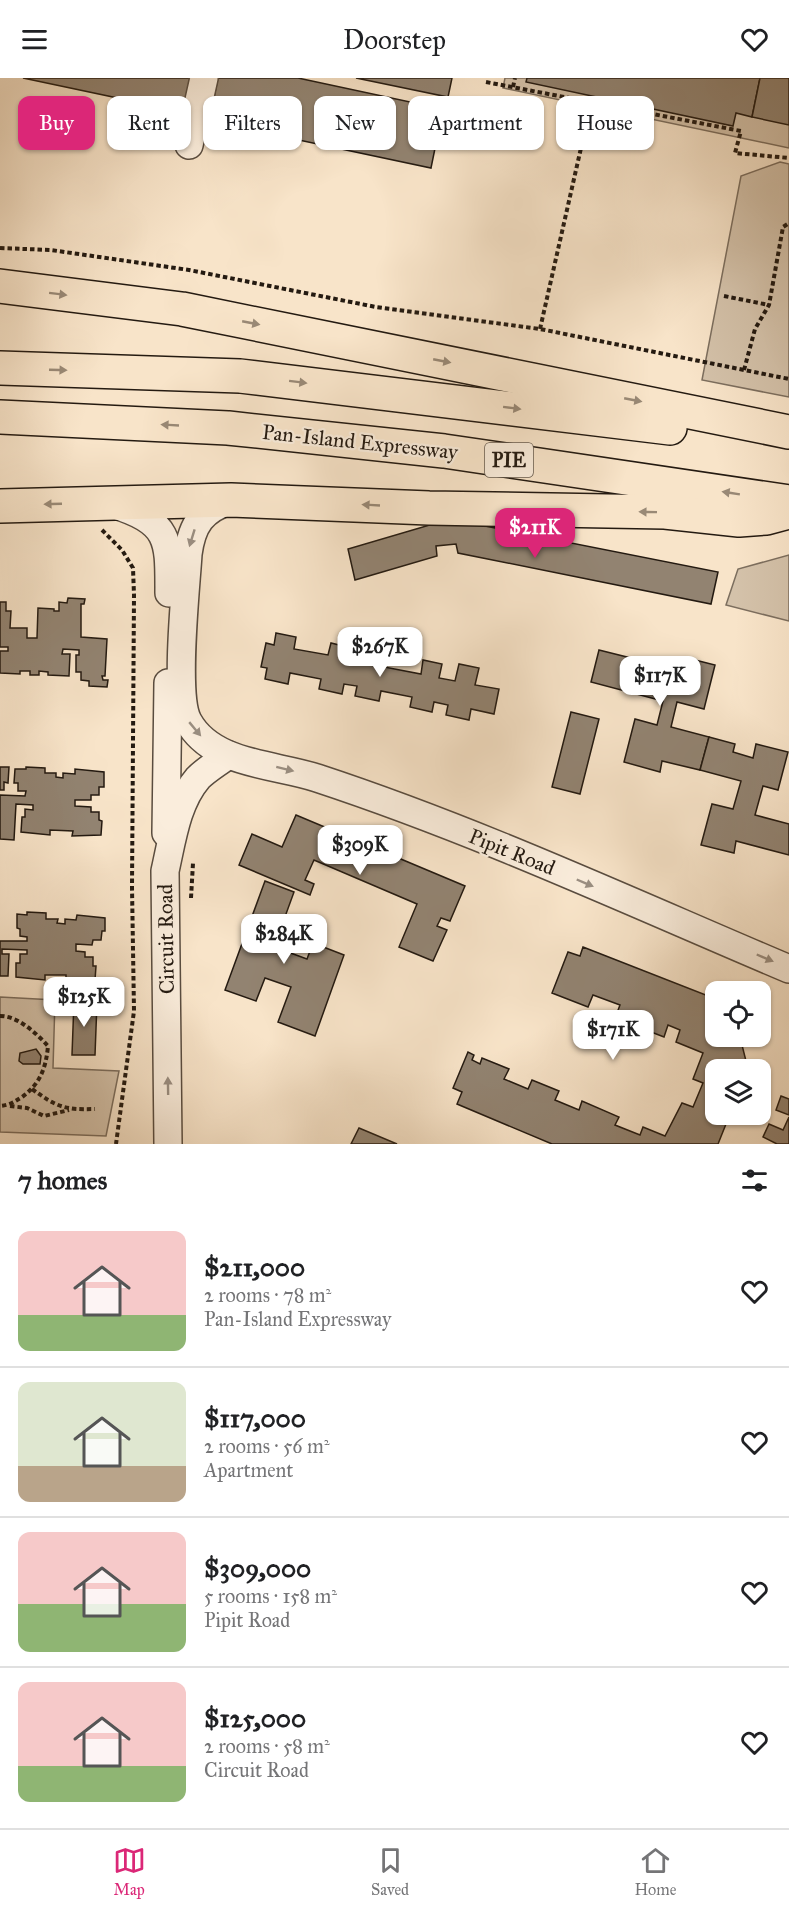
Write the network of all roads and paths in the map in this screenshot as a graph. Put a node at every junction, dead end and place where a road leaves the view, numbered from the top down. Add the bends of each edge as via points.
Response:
1 (204, 78) edge
2 (515, 78) edge
3 (486, 82) dead end
4 (513, 87) junction
5 (191, 136) edge
6 (581, 150) edge
7 (789, 158) edge
8 (789, 223) edge
9 (0, 248) edge
10 (0, 286) edge
11 (724, 296) dead end
12 (769, 305) junction
13 (540, 329) junction
14 (0, 368) edge
15 (744, 370) junction
16 (789, 379) edge
17 (0, 417) edge
18 (789, 432) edge
19 (789, 445) edge
20 (231, 500) junction
21 (789, 502) edge
22 (0, 506) edge
23 (789, 512) edge
24 (98, 516) junction
25 (228, 756) junction
26 (165, 871) junction
27 (789, 969) edge
28 (0, 1016) edge
29 (32, 1089) junction
30 (0, 1106) edge
31 (10, 1106) junction
32 (95, 1109) dead end
33 (70, 1110) junction
34 (116, 1144) edge
35 (168, 1144) edge

1 - 5 street
2 - 4 path
3 - 4 path
4 - 7 path via 741,131 735,153
6 - 13 path
8 - 12 path via 783,227
9 - 13 path via 51,250 189,270 376,307
10 -> 18 highway via 182,309
11 - 12 path
12 - 15 path via 755,329
13 - 15 path
14 -> 19 highway via 240,376
15 - 16 path
21 -> 17 highway, Pan-Island Expressway / PIE via 444,451 228,428
23 -> 20 highway via 739,520 665,512
20 - 24 highway
20 -> 25 street via 205,513 190,536 182,677 188,721 205,741
24 -> 22 highway
24 - 26 street via 133,510 158,528 168,549
24 - 34 path via 102,529 133,568 134,586 134,1011
25 - 26 street, Circuit Road via 199,778 188,794
25 -> 27 street, Pipit Road via 307,775 376,798
35 -> 26 street, Circuit Road
28 - 29 path via 9,1016 48,1046 42,1076
29 - 31 path
29 - 33 path
30 - 31 path
31 - 33 path via 44,1116
32 - 33 path

